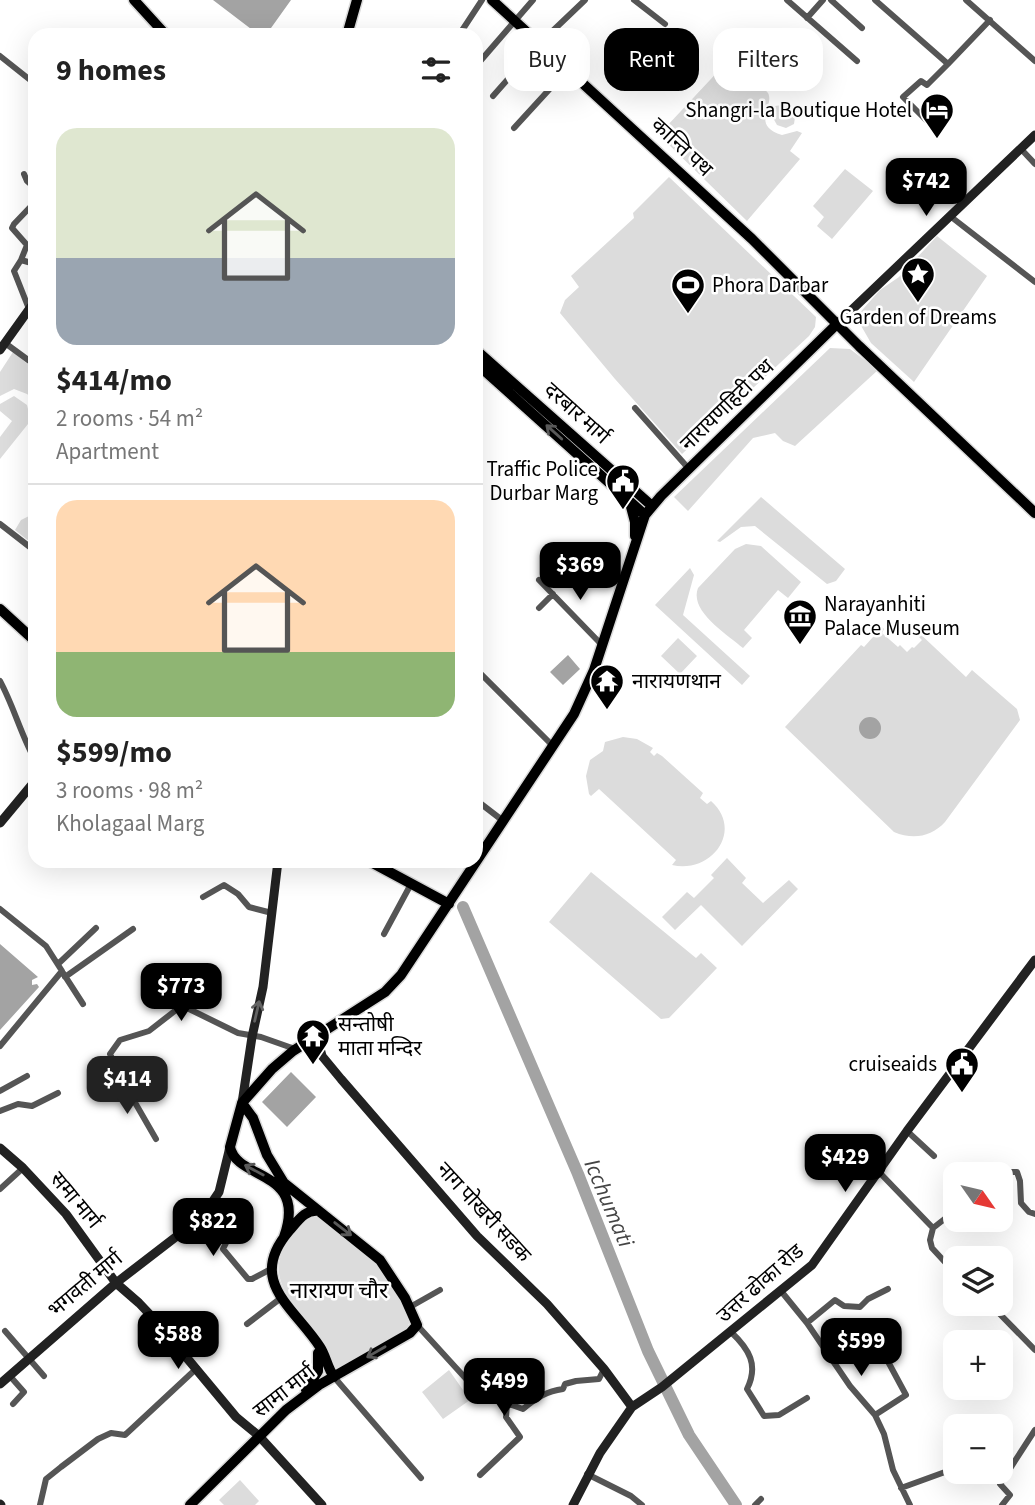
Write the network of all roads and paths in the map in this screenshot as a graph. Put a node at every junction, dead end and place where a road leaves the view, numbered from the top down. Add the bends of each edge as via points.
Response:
1 (134, 0) edge
2 (358, 0) edge
3 (482, 0) edge
4 (492, 0) edge
5 (533, 0) edge
6 (585, 0) edge
7 (634, 0) edge
8 (787, 0) edge
9 (823, 0) edge
10 (831, 0) edge
11 (875, 0) edge
12 (966, 0) edge
13 (807, 18) junction
14 (990, 20) junction
15 (515, 21) junction
16 (665, 24) dead end
17 (160, 28) edge
18 (350, 28) edge
19 (463, 28) edge
20 (523, 28) edge
21 (556, 28) edge
22 (862, 28) dead end
23 (0, 56) edge
24 (483, 58) edge
25 (857, 61) dead end
26 (1035, 61) edge
27 (948, 64) junction
28 (28, 78) edge
29 (504, 84) edge
30 (590, 89) edge
31 (548, 91) edge
32 (493, 96) dead end
33 (927, 121) dead end
34 (514, 128) dead end
35 (1035, 135) edge
36 (1021, 149) junction
37 (1035, 164) edge
38 (24, 174) dead end
39 (28, 182) edge
40 (28, 209) edge
41 (950, 216) junction
42 (21, 260) junction
43 (28, 262) edge
44 (1035, 282) edge
45 (28, 297) edge
46 (28, 310) edge
47 (838, 323) junction
48 (3, 343) edge
49 (483, 357) edge
50 (28, 360) edge
51 (483, 372) edge
52 (635, 408) dead end
53 (689, 469) junction
54 (673, 485) junction
55 (632, 496) junction
56 (648, 510) junction
57 (1035, 513) edge
58 (0, 524) edge
59 (635, 540) junction
60 (28, 546) edge
61 (539, 580) dead end
62 (554, 594) junction
63 (539, 608) dead end
64 (0, 609) edge
65 (28, 635) edge
66 (601, 644) junction
67 (483, 676) edge
68 (0, 681) edge
69 (553, 746) junction
70 (28, 747) edge
71 (28, 789) edge
72 (483, 805) edge
73 (502, 820) junction
74 (0, 823) edge
75 (483, 850) edge
76 (277, 868) edge
77 (382, 868) edge
78 (472, 868) edge
79 (411, 884) junction
80 (203, 897) dead end
81 (449, 904) junction
82 (0, 909) edge
83 (272, 913) junction
84 (96, 928) dead end
85 (133, 929) dead end
86 (384, 934) dead end
87 (1035, 960) edge
88 (61, 970) junction
89 (83, 1004) dead end
90 (251, 1037) junction
91 (317, 1037) junction
92 (0, 1046) edge
93 (297, 1049) junction
94 (27, 1076) dead end
95 (122, 1080) junction
96 (101, 1086) dead end
97 (0, 1091) edge
98 (58, 1093) dead end
99 (242, 1103) junction
100 (0, 1111) edge
101 (907, 1131) junction
102 (156, 1139) dead end
103 (230, 1147) junction
104 (0, 1148) edge
105 (934, 1156) dead end
106 (23, 1168) junction
107 (879, 1172) junction
108 (1013, 1172) edge
109 (279, 1181) junction
110 (0, 1189) edge
111 (319, 1211) junction
112 (1035, 1214) edge
113 (203, 1216) junction
114 (943, 1220) edge
115 (933, 1228) junction
116 (284, 1237) junction
117 (943, 1260) edge
118 (271, 1269) junction
119 (116, 1283) junction
120 (888, 1289) dead end
121 (440, 1290) dead end
122 (781, 1291) junction
123 (282, 1298) junction
124 (410, 1307) junction
125 (1002, 1316) edge
126 (247, 1324) dead end
127 (807, 1324) junction
128 (417, 1325) junction
129 (5, 1331) dead end
130 (731, 1332) junction
131 (312, 1336) junction
132 (878, 1343) dead end
133 (1035, 1350) edge
134 (29, 1357) junction
135 (197, 1368) junction
136 (604, 1369) junction
137 (9, 1376) junction
138 (44, 1376) dead end
139 (334, 1377) junction
140 (0, 1384) edge
141 (807, 1398) dead end
142 (13, 1404) dead end
143 (507, 1404) junction
144 (632, 1407) junction
145 (286, 1410) junction
146 (875, 1415) junction
147 (1035, 1430) edge
148 (259, 1436) junction
149 (943, 1473) edge
150 (587, 1474) junction
151 (480, 1475) dead end
152 (421, 1478) dead end
153 (901, 1488) junction
154 (761, 1499) dead end
155 (40, 1505) edge
156 (190, 1505) edge
157 (322, 1505) edge
158 (573, 1505) edge
159 (642, 1505) edge
160 (755, 1505) edge
161 (910, 1505) edge
162 (1002, 1505) edge

1 - 17 main road
2 - 18 main road
3 - 19 street
4 - 15 main road, कान्ति पथ
5 - 15 street
6 - 21 street
7 - 16 street
8 - 13 street
9 - 13 street
10 - 22 street
11 - 27 street
12 - 14 street
13 - 25 street
14 - 26 street
14 - 27 street
15 - 20 main road, कान्ति पथ
15 - 24 street
23 - 28 street
27 - 33 street via 927,85 921,81 903,97
29 - 32 street
30 - 47 main road, कान्ति पथ
31 - 34 street
35 - 36 main road
36 - 37 street
36 - 41 main road
38 - 39 street
40 - 42 street via 12,228 27,245
41 - 44 street
41 - 47 main road
42 - 43 street
42 - 45 street via 14,271
46 - 48 main road
47 - 53 main road, नारायणहिटी पथ
47 - 57 main road
48 - 50 street
49 - 55 main road, दरबार मार्ग
55 -> 51 main road, दरबार मार्ग
52 - 53 street
53 - 54 main road, नारायणहिटी पथ
54 - 55 main road via 659,493
54 - 56 main road, नारायणहिटी पथ
55 - 56 main road, दरबार मार्ग
55 - 59 main road
56 - 59 main road
58 - 60 street
59 - 66 main road
61 - 62 street
62 - 63 street
62 - 66 street
64 - 65 main road
66 - 69 main road via 588,687
67 - 69 street
68 - 70 street
69 - 73 main road
71 - 74 main road
72 - 73 street
73 - 75 main road
76 - 83 main road
77 - 79 main road
78 - 81 main road
79 - 81 main road
79 - 86 street
80 - 83 street via 224,885 249,907
81 - 91 main road via 385,992
82 - 88 street via 46,946
90 -> 83 main road
84 - 88 street
85 - 88 street
87 - 101 main road, उत्तर ढोका रोड
88 - 89 street
88 - 92 street
90 - 93 street
90 - 95 street via 187,1008 176,1010 149,1031 120,1040 110,1054
90 - 99 main road
91 - 93 main road
91 - 136 main road, नाग पोखरी सडक via 322,1056 346,1085 478,1236
93 - 99 main road
94 - 97 street
95 - 96 street
95 - 102 street
98 - 100 street via 32,1106 18,1104
99 - 103 main road, भगवती मार्ग
99 - 109 main road
101 - 105 street
101 - 107 main road, उत्तर ढोका रोड
109 -> 103 main road via 240,1163
103 - 113 main road, भगवती मार्ग via 219,1192
104 - 106 main road, समा मार्ग
106 - 110 street
106 - 119 main road, समा मार्ग via 66,1214
107 - 115 street
107 - 122 main road, उत्तर ढोका रोड via 812,1265
108 - 112 street via 1017,1172 1021,1203
109 - 111 main road
109 - 116 main road via 289,1213
111 - 116 main road via 305,1214
111 -> 124 main road via 380,1260
113 - 118 street via 248,1279
113 - 119 main road, भगवती मार्ग
114 - 115 street
115 - 117 street via 932,1248
116 - 118 main road
118 - 123 main road
119 - 134 main road, भगवती मार्ग
119 - 135 main road, सामा मार्ग
120 - 127 street via 860,1307 835,1300
121 - 124 street
122 - 127 street
122 - 130 main road, उत्तर ढोका रोड
123 - 126 street
123 - 131 main road
124 - 128 main road
125 - 133 street
127 - 146 street
128 -> 139 main road
128 - 143 street via 468,1381 484,1395
129 - 134 street
130 - 141 street via 751,1362 754,1370 747,1389 764,1416 779,1415
130 - 144 main road, उत्तर ढोका रोड
131 - 139 main road
131 - 145 main road via 318,1371
132 - 146 street via 906,1395
134 - 137 main road, भगवती मार्ग
134 - 138 street
135 - 148 main road, सामा मार्ग via 236,1417
135 - 155 street via 125,1435 111,1433 98,1439 46,1479
136 - 143 street via 599,1380 565,1384 523,1409
136 - 144 main road, नाग पोखरी सडक
137 - 140 main road, भगवती मार्ग
137 - 142 street via 24,1392
139 - 145 main road, सामा मार्ग
139 - 152 street
143 - 151 street via 506,1417 520,1437
144 - 150 main road
145 - 148 main road, सामा मार्ग
146 - 153 street
147 - 162 street via 1000,1484 1010,1495
148 - 156 main road
148 - 157 main road, सामा मार्ग
149 - 153 street
150 - 158 main road
150 - 159 street
153 - 161 street
154 - 160 street

